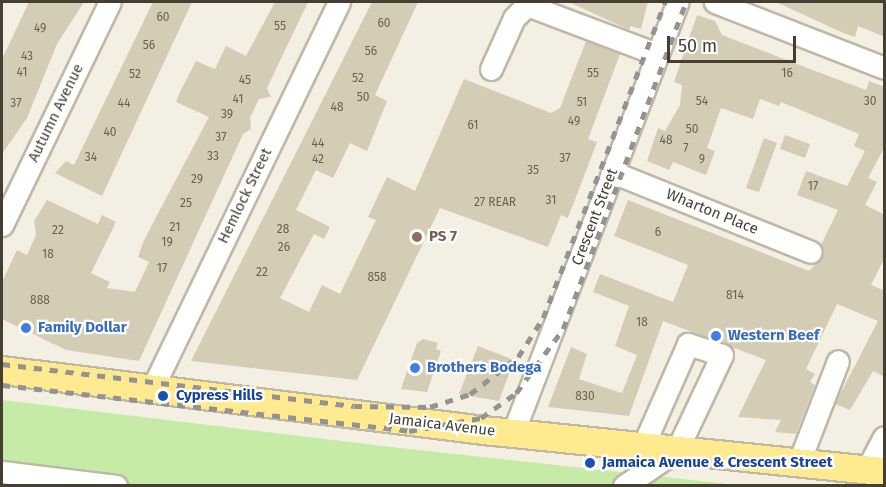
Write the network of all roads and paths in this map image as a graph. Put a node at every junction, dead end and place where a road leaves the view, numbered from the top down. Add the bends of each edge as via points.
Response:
1 (110, 2) edge
2 (339, 2) edge
3 (678, 2) edge
4 (715, 2) edge
5 (657, 54) junction
6 (885, 68) edge
7 (491, 69) dead end
8 (612, 172) junction
9 (2, 225) edge
10 (811, 252) dead end
11 (838, 361) dead end
12 (2, 370) edge
13 (151, 391) junction
14 (656, 413) junction
15 (691, 422) junction
16 (513, 433) junction
17 (885, 437) edge
18 (643, 446) junction
19 (677, 450) junction
20 (799, 462) junction
21 (876, 470) edge
22 (2, 472) edge
23 (116, 486) edge
24 (624, 486) edge

1 - 9 street, Autumn Avenue
2 - 13 street, Hemlock Street
3 - 5 street, Crescent Street
4 - 6 street
5 - 7 street via 527,5 514,18
5 - 8 street, Crescent Street
8 - 10 street, Wharton Place
8 - 16 street, Crescent Street
11 - 20 street
12 - 13 main road, Jamaica Avenue
13 - 16 main road, Jamaica Avenue
14 - 15 street
14 - 15 street via 688,344 722,355
14 - 18 street
15 - 19 street
16 - 18 main road, Jamaica Avenue
17 - 21 street
18 - 19 main road, Jamaica Avenue
19 - 20 main road, Jamaica Avenue
19 - 24 street
20 - 21 main road, Jamaica Avenue
22 - 23 street

